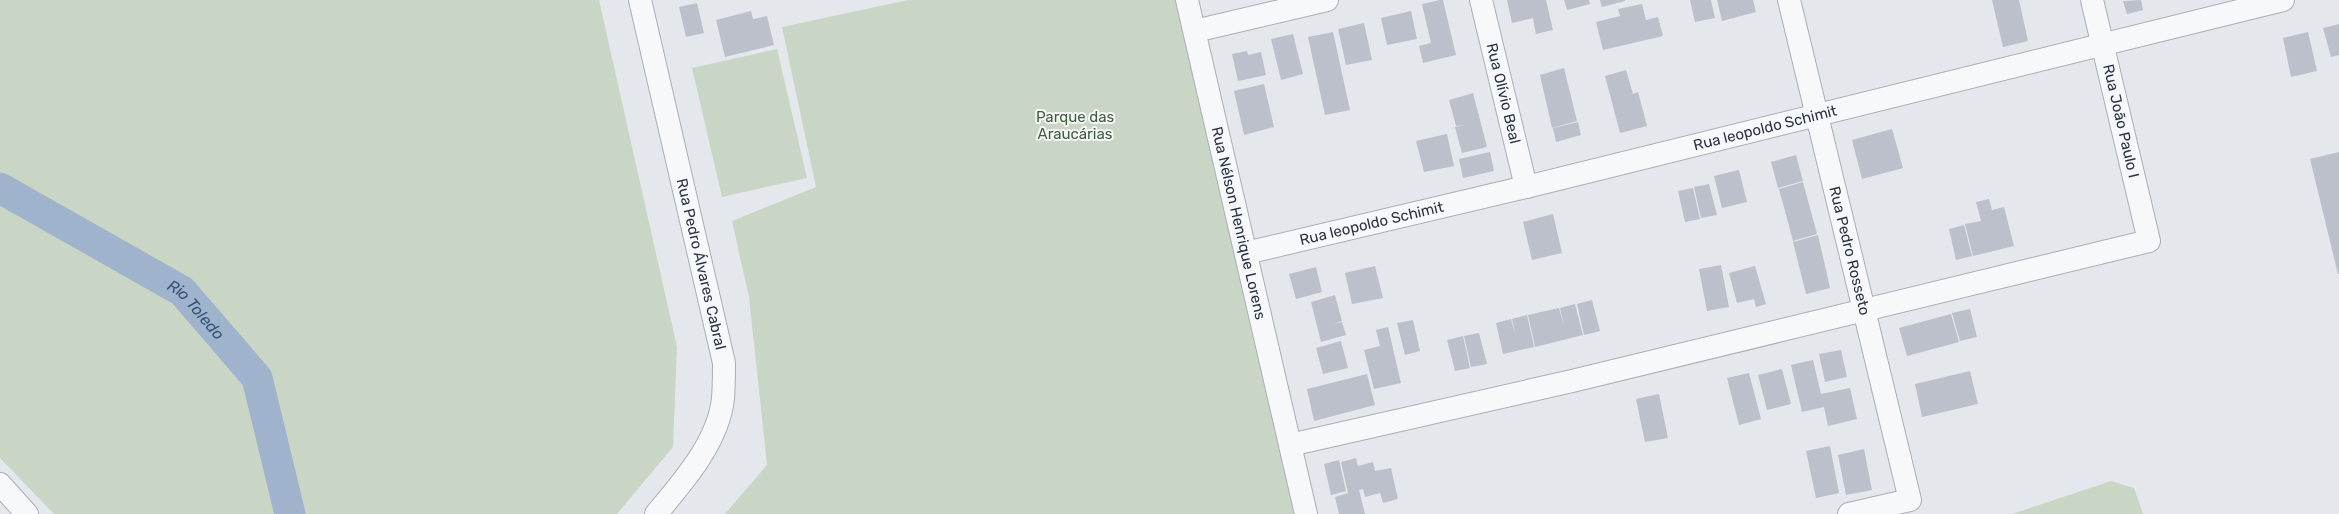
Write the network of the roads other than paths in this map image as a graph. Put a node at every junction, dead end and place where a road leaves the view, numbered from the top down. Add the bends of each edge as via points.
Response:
1 (640, 0) edge
2 (1187, 0) edge
3 (1327, 0) edge
4 (1481, 0) edge
5 (1789, 0) edge
6 (2092, 0) edge
7 (2283, 0) edge
8 (1195, 32) junction
9 (2103, 44) junction
10 (1817, 115) junction
11 (1526, 187) junction
12 (1246, 253) junction
13 (1864, 310) junction
14 (1290, 445) junction
15 (0, 484) edge
16 (27, 514) edge
17 (656, 514) edge
18 (1306, 514) edge
19 (1849, 514) edge

1 - 17 street, Rua Pedro Álvares Cabral via 724,363 723,400 710,442 684,481
2 - 8 street, Rua Nélson Henrique Lorens
3 - 8 street
4 - 11 street, Rua Olívio Beal
5 - 10 street, Rua Pedro Rosseto
6 - 9 street, Rua João Paulo I
7 - 9 street, Rua leopoldo Schimit
8 - 12 street, Rua Nélson Henrique Lorens
9 - 10 street, Rua leopoldo Schimit
9 - 13 street, Rua João Paulo I via 2149,241
10 - 11 street, Rua leopoldo Schimit
10 - 13 street, Rua Pedro Rosseto
11 - 12 street, Rua leopoldo Schimit
12 - 14 street, Rua Nélson Henrique Lorens
13 - 14 street
13 - 19 street, Rua Pedro Rosseto via 1910,500
14 - 18 street, Rua Nélson Henrique Lorens
15 - 16 street

